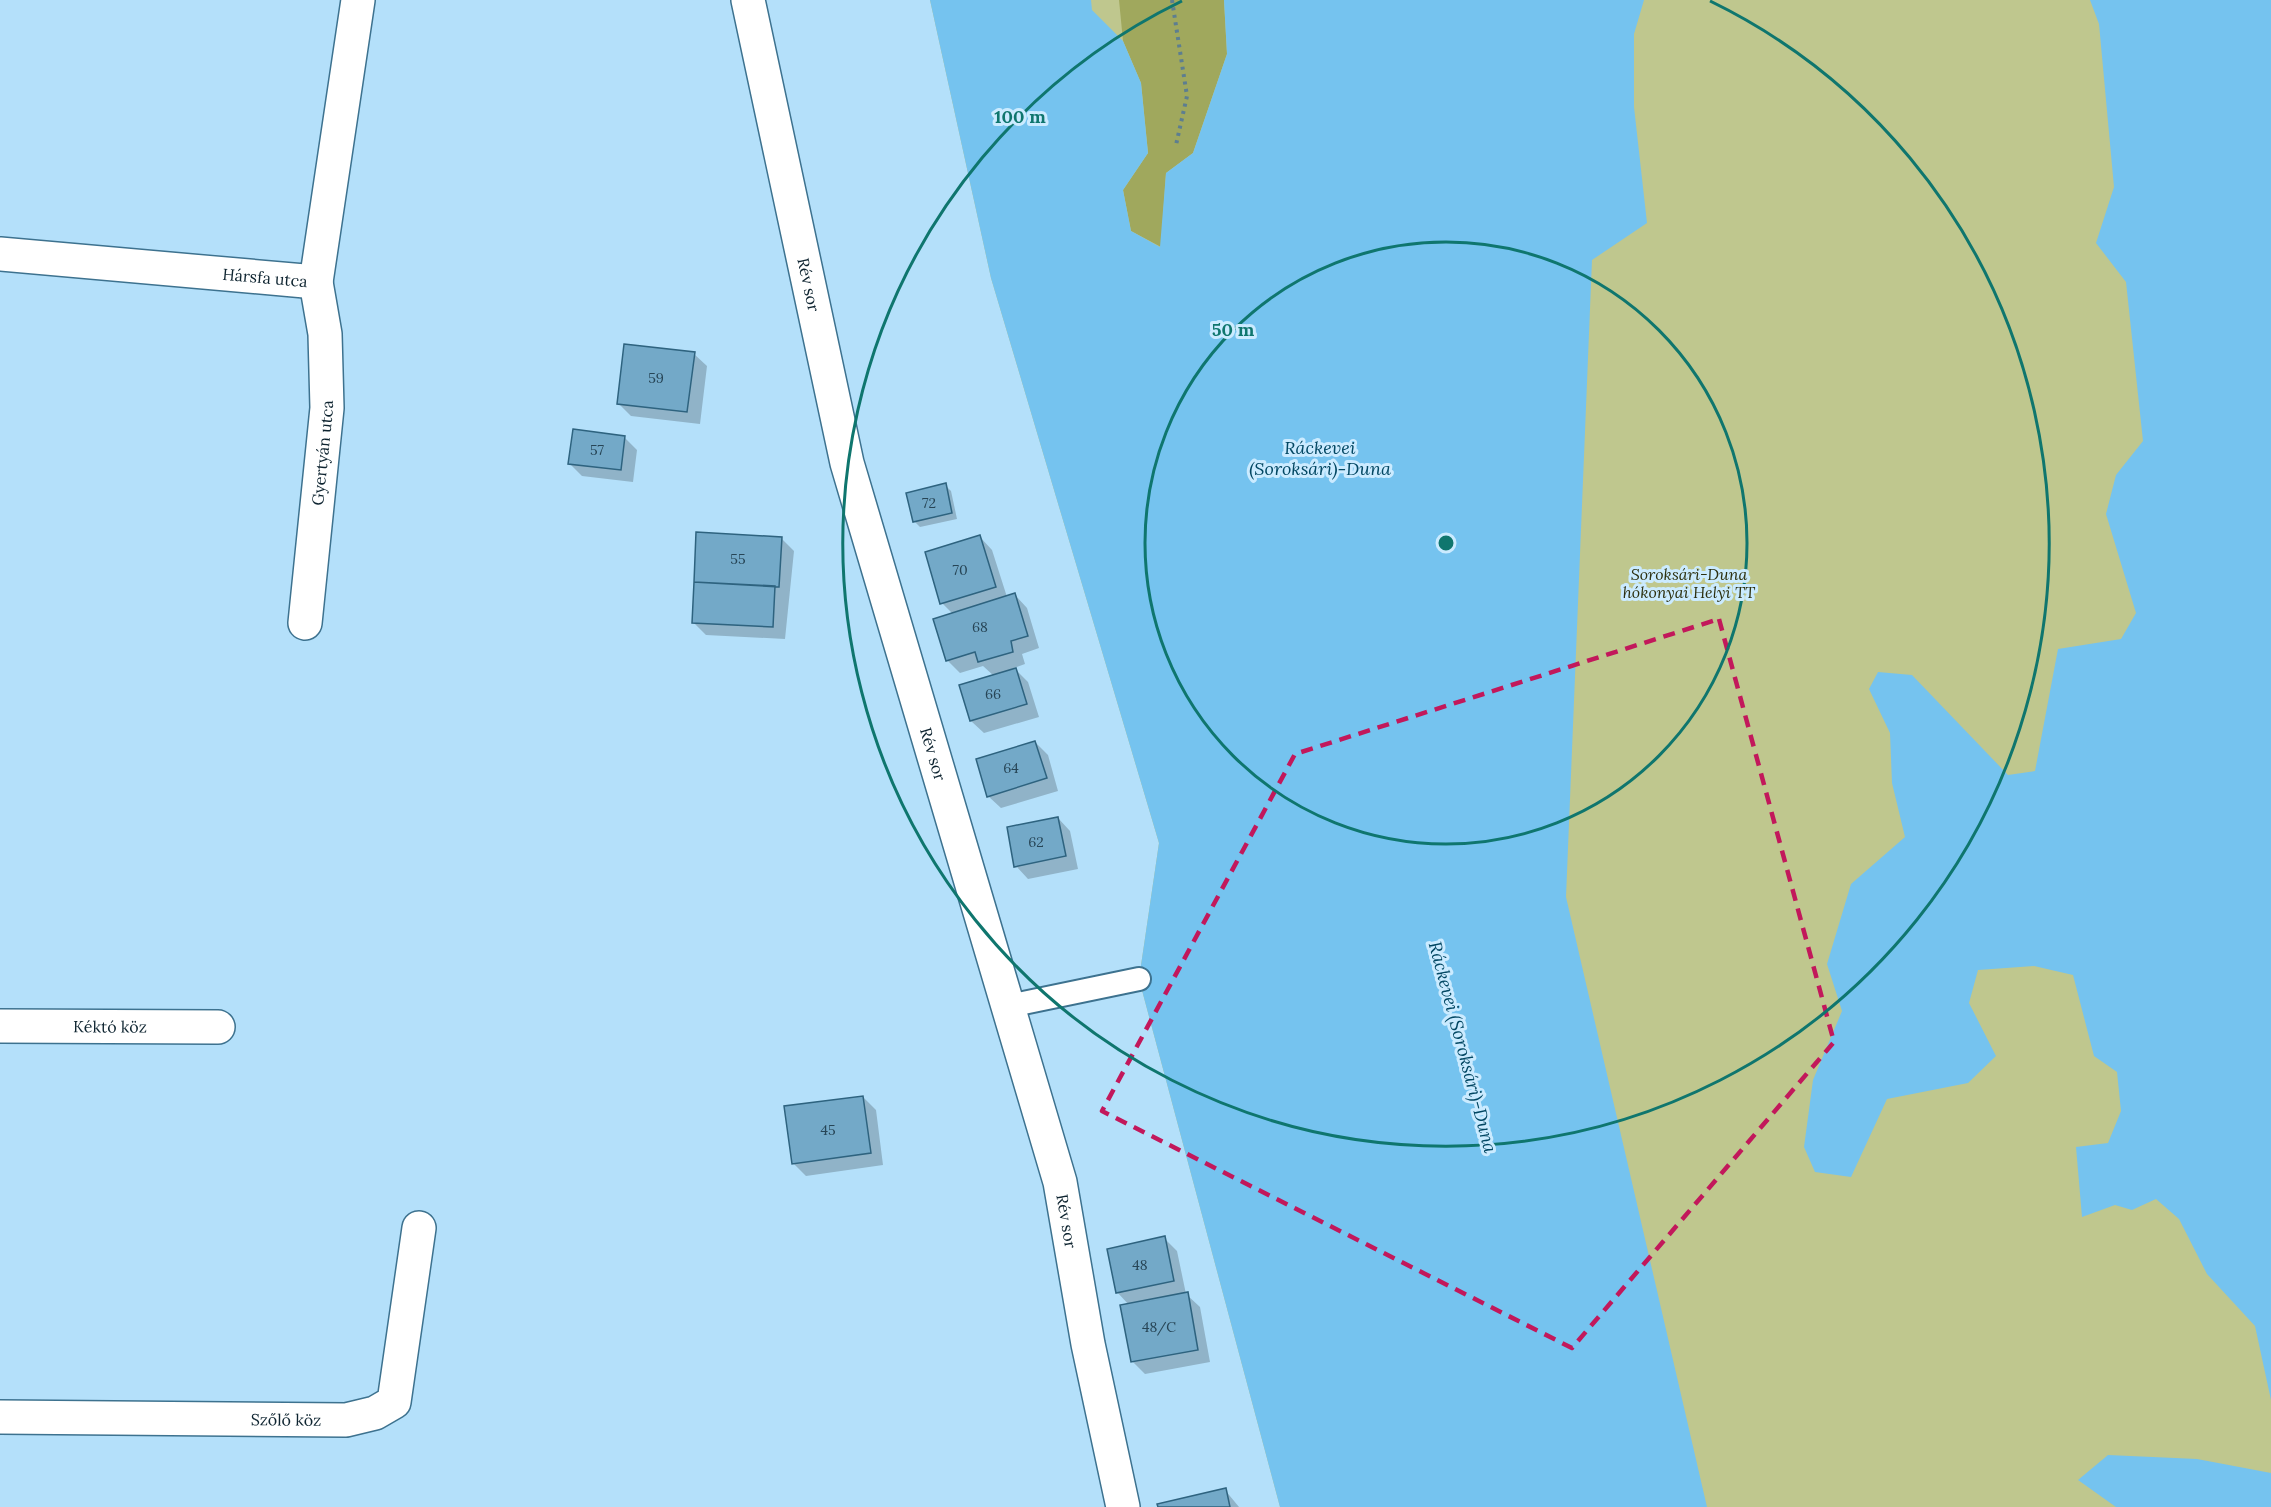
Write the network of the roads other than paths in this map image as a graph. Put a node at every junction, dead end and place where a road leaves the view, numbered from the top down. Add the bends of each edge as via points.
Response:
1 (358, 0) edge
2 (748, 0) edge
3 (0, 254) edge
4 (316, 282) junction
5 (305, 623) dead end
6 (1139, 979) dead end
7 (1009, 1006) junction
8 (0, 1026) edge
9 (218, 1027) dead end
10 (419, 1228) dead end
11 (0, 1417) edge
12 (1123, 1507) edge

1 - 4 street, Hársfa utca
2 - 7 street, Rév sor via 847,463
3 - 4 street, Hársfa utca
4 - 5 street, Gyertyán utca via 325,334 327,408
6 - 7 lane
7 - 12 street, Rév sor via 1060,1182 1088,1344
8 - 9 street, Kéktó köz
10 - 11 street, Szőlő köz via 394,1402 375,1413 346,1420

